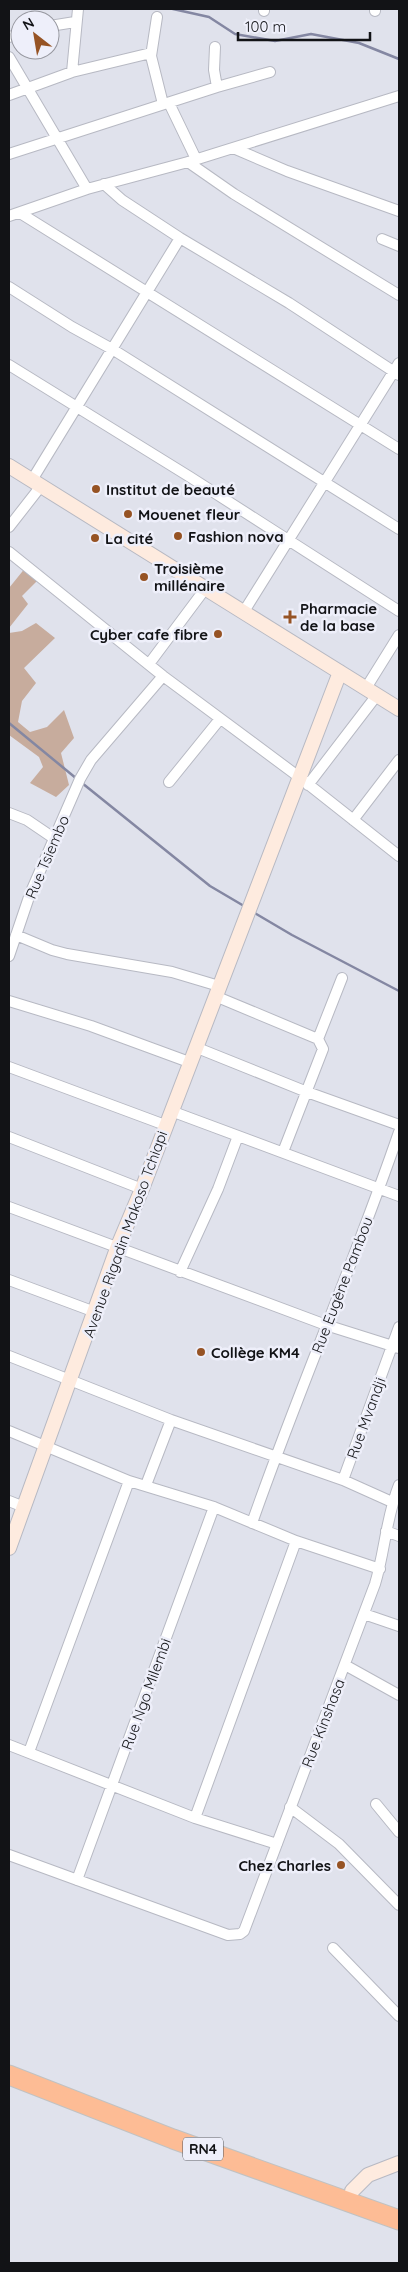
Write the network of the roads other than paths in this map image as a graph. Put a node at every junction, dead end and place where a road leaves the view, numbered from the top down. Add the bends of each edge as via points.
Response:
1 (78, 9) edge
2 (157, 17) dead end
3 (76, 22) junction
4 (60, 24) edge
5 (214, 47) dead end
6 (151, 53) junction
7 (9, 57) edge
8 (72, 72) junction
9 (270, 72) dead end
10 (217, 87) junction
11 (27, 89) junction
12 (9, 95) edge
13 (399, 96) edge
14 (166, 104) junction
15 (57, 138) junction
16 (233, 148) junction
17 (9, 154) edge
18 (192, 160) junction
19 (104, 184) junction
20 (87, 189) junction
21 (399, 211) edge
22 (20, 213) junction
23 (9, 216) edge
24 (180, 238) junction
25 (382, 239) dead end
26 (399, 246) edge
27 (9, 287) edge
28 (146, 292) junction
29 (399, 295) edge
30 (112, 348) junction
31 (9, 365) edge
32 (397, 370) edge
33 (77, 406) junction
34 (360, 424) junction
35 (399, 449) edge
36 (9, 466) edge
37 (325, 481) junction
38 (37, 483) junction
39 (9, 527) edge
40 (399, 529) edge
41 (287, 540) junction
42 (9, 552) edge
43 (205, 589) junction
44 (399, 611) edge
45 (243, 613) junction
46 (399, 635) edge
47 (149, 664) junction
48 (340, 672) junction
49 (163, 676) junction
50 (371, 692) junction
51 (399, 709) edge
52 (220, 719) junction
53 (399, 760) edge
54 (303, 781) junction
55 (169, 782) dead end
56 (9, 813) edge
57 (353, 820) junction
58 (54, 839) junction
59 (398, 852) edge
60 (16, 935) junction
61 (9, 956) edge
62 (342, 978) dead end
63 (217, 991) junction
64 (9, 1001) edge
65 (318, 1039) junction
66 (195, 1047) junction
67 (189, 1062) junction
68 (9, 1066) edge
69 (307, 1092) junction
70 (171, 1110) junction
71 (399, 1125) edge
72 (165, 1126) junction
73 (399, 1132) edge
74 (238, 1136) junction
75 (9, 1137) edge
76 (283, 1152) junction
77 (380, 1188) junction
78 (142, 1189) junction
79 (399, 1196) edge
80 (9, 1207) edge
81 (118, 1246) junction
82 (180, 1272) junction
83 (9, 1280) edge
84 (95, 1312) junction
85 (326, 1325) junction
86 (399, 1327) edge
87 (396, 1347) edge
88 (9, 1356) edge
89 (71, 1379) junction
90 (171, 1420) junction
91 (9, 1431) edge
92 (46, 1446) junction
93 (275, 1457) junction
94 (344, 1480) junction
95 (129, 1481) junction
96 (146, 1485) junction
97 (399, 1485) edge
98 (9, 1501) edge
99 (392, 1502) junction
100 (24, 1507) junction
101 (214, 1508) junction
102 (252, 1523) junction
103 (386, 1531) junction
104 (399, 1536) edge
105 (296, 1541) junction
106 (9, 1548) edge
107 (380, 1569) junction
108 (364, 1614) junction
109 (399, 1626) edge
110 (345, 1665) junction
111 (399, 1695) edge
112 (9, 1744) edge
113 (30, 1752) junction
114 (114, 1785) junction
115 (376, 1804) dead end
116 (290, 1807) junction
117 (195, 1818) junction
118 (399, 1832) edge
119 (277, 1844) junction
120 (9, 1855) edge
121 (77, 1880) junction
122 (397, 1900) edge
123 (333, 1948) dead end
124 (399, 2016) edge
125 (9, 2064) edge
126 (9, 2075) edge
127 (399, 2163) edge
128 (352, 2191) junction
129 (399, 2208) edge
130 (399, 2220) edge

1 - 3 street
2 - 6 street
3 - 4 street
3 - 8 street
5 - 10 street
6 - 8 street
6 - 14 street
7 - 11 street
8 - 11 street
9 - 10 street
10 - 14 street
11 - 12 street
11 - 15 street
13 - 16 street
14 - 15 street
14 - 18 street
15 - 17 street
15 - 20 street
16 - 18 street
16 - 21 street
18 - 19 street
18 - 29 street via 241,198
19 - 20 street
19 - 24 street via 112,193
20 - 22 street
22 - 23 street
22 - 28 street
24 - 28 street
24 - 32 street
25 - 26 street
27 - 30 street
28 - 30 street
28 - 34 street
30 - 33 street
30 - 37 street
31 - 33 street
32 - 34 street
33 - 38 street
33 - 41 street
34 - 35 street
34 - 37 street
36 - 38 street
37 - 40 street
37 - 41 street
38 - 39 street
38 - 43 street
41 - 44 street
41 - 45 street
42 - 47 street
43 - 45 street
43 - 47 street
45 - 48 street
46 - 50 street
47 - 49 street
48 - 50 street
48 - 54 street, Avenue Rigadin Makoso Tchiapi
49 - 52 street
49 - 58 street, Rue Tsiembo via 91,760
50 - 51 street
50 - 54 street
52 - 54 street
52 - 55 street
53 - 57 street
54 - 57 street
54 - 63 street, Avenue Rigadin Makoso Tchiapi via 248,908
56 - 58 street via 28,820
57 - 59 street
58 - 60 street, Rue Tsiembo
60 - 61 street, Rue Tsiembo
60 - 63 street via 67,954 172,972
62 - 65 street
63 - 65 street
63 - 66 street, Avenue Rigadin Makoso Tchiapi
64 - 67 street via 91,1026
65 - 69 street via 323,1049
66 - 67 street, Avenue Rigadin Makoso Tchiapi
66 - 69 street
67 - 70 street, Avenue Rigadin Makoso Tchiapi
68 - 72 street
69 - 71 street
69 - 76 street
70 - 72 street, Avenue Rigadin Makoso Tchiapi
70 - 74 street
72 - 78 street, Avenue Rigadin Makoso Tchiapi
73 - 77 street, Rue Eugène Pambou
74 - 76 street
74 - 82 street
75 - 78 street
76 - 77 street
77 - 79 street
77 - 85 street, Rue Eugène Pambou
78 - 81 street, Avenue Rigadin Makoso Tchiapi
80 - 81 street
81 - 82 street
81 - 84 street, Avenue Rigadin Makoso Tchiapi
82 - 85 street
83 - 84 street
84 - 89 street, Avenue Rigadin Makoso Tchiapi
85 - 87 street
85 - 93 street, Rue Eugène Pambou
86 - 87 street, Rue Mvandji
87 - 94 street, Rue Mvandji
88 - 89 street
89 - 90 street
89 - 92 street, Avenue Rigadin Makoso Tchiapi
90 - 93 street
90 - 96 street
91 - 92 street
92 - 95 street
92 - 100 street, Avenue Rigadin Makoso Tchiapi
93 - 94 street
93 - 102 street, Rue Eugène Pambou
94 - 99 street
95 - 96 street
95 - 113 street
96 - 101 street
97 - 99 street, Rue Kinshasa
98 - 100 street
99 - 103 street, Rue Kinshasa
100 - 106 street, Avenue Rigadin Makoso Tchiapi
101 - 102 street
101 - 114 street, Rue Ngo Milembi
102 - 105 street
103 - 104 street
103 - 107 street, Rue Kinshasa
105 - 107 street
105 - 117 street
107 - 108 street, Rue Kinshasa
108 - 109 street
108 - 110 street, Rue Kinshasa
110 - 111 street
110 - 116 street, Rue Kinshasa
112 - 113 street
113 - 114 street
114 - 117 street
114 - 121 street, Rue Ngo Milembi
115 - 118 street
116 - 119 street, Rue Kinshasa
116 - 122 street via 339,1844
117 - 119 street
119 - 121 street, Rue Kinshasa via 244,1931 236,1935 218,1932
120 - 121 street
123 - 124 street
125 - 128 highway, RN4
126 - 130 highway, RN4
127 - 128 street via 368,2174
128 - 129 highway, RN4

